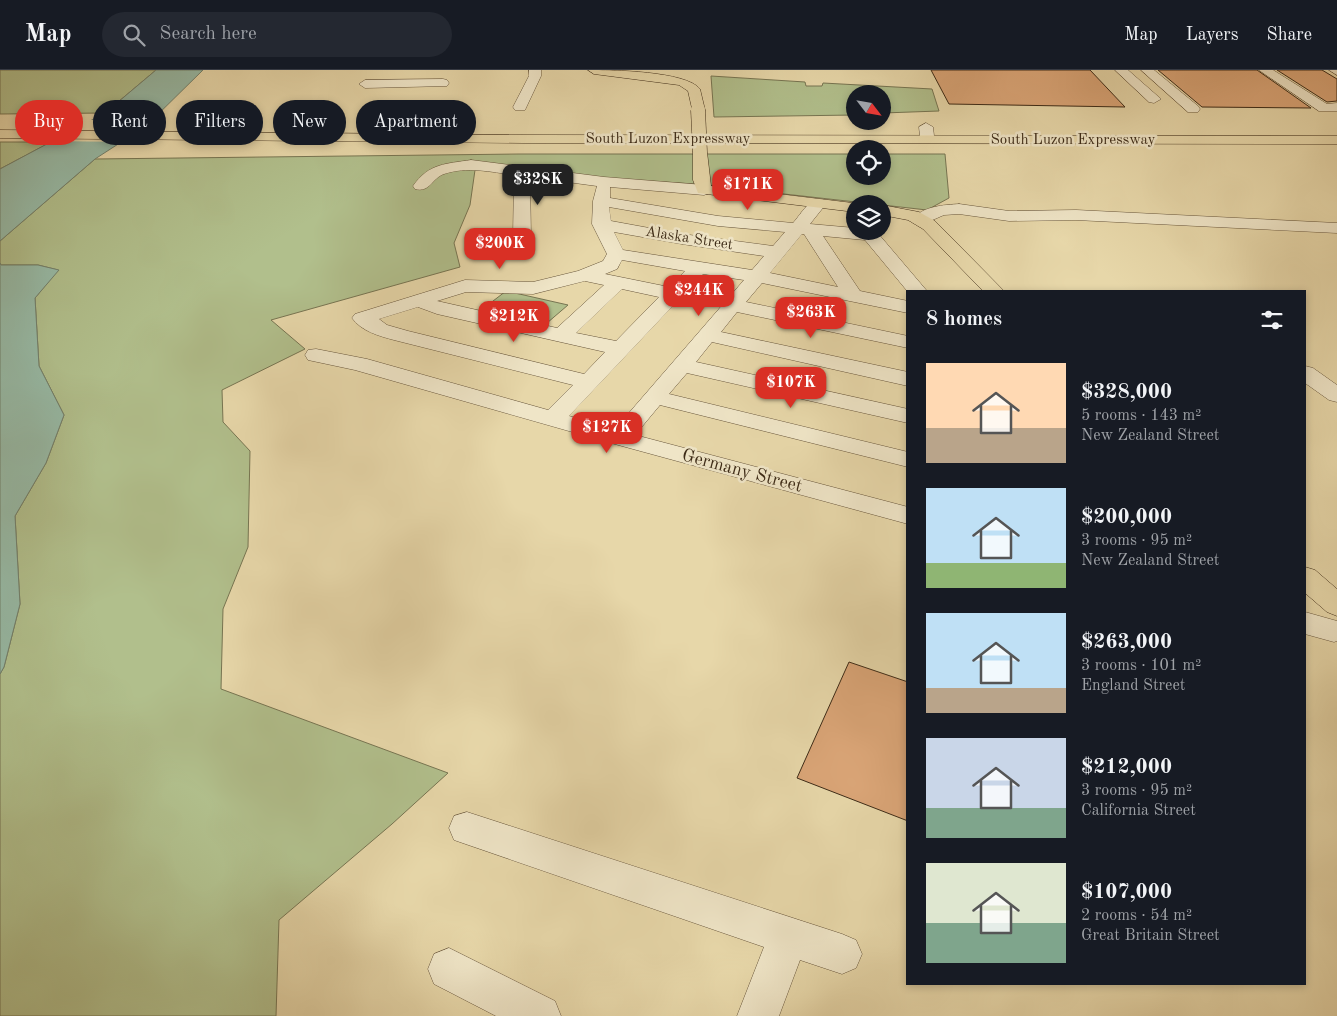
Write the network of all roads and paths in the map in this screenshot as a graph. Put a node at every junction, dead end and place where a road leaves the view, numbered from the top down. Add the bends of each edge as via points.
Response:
1 (414, 70) edge
2 (535, 70) edge
3 (594, 70) edge
4 (1265, 70) edge
5 (1122, 71) edge
6 (1149, 71) edge
7 (443, 83) dead end
8 (365, 84) dead end
9 (404, 84) junction
10 (1178, 96) junction
11 (520, 107) dead end
12 (1337, 107) edge
13 (1193, 110) dead end
14 (1337, 127) edge
15 (4, 129) edge
16 (925, 133) junction
17 (1337, 140) edge
18 (522, 172) junction
19 (421, 186) dead end
20 (704, 190) junction
21 (818, 204) junction
22 (846, 206) edge
23 (891, 212) edge
24 (921, 220) junction
25 (602, 224) junction
26 (1337, 228) edge
27 (803, 229) junction
28 (522, 239) dead end
29 (777, 252) junction
30 (616, 254) junction
31 (523, 267) dead end
32 (698, 268) junction
33 (585, 275) junction
34 (757, 276) junction
35 (618, 282) junction
36 (533, 288) junction
37 (915, 290) edge
38 (993, 290) edge
39 (673, 294) junction
40 (854, 297) junction
41 (419, 300) junction
42 (733, 304) junction
43 (906, 308) edge
44 (562, 335) junction
45 (707, 335) junction
46 (906, 342) edge
47 (621, 349) junction
48 (316, 355) dead end
49 (682, 365) junction
50 (1306, 374) edge
51 (906, 379) edge
52 (589, 382) junction
53 (1337, 394) edge
54 (654, 397) junction
55 (906, 416) edge
56 (553, 419) junction
57 (620, 438) junction
58 (906, 460) edge
59 (906, 515) edge
60 (1306, 578) edge
61 (1336, 611) edge
62 (1306, 623) edge
63 (466, 828) dead end
64 (788, 936) junction
65 (842, 954) dead end
66 (449, 969) dead end
67 (540, 1016) edge
68 (758, 1016) edge

1 - 9 street
2 - 11 street
3 - 20 main road, bridge via 682,82 694,89
4 - 12 street via 1324,108
5 - 6 street
5 - 10 street via 1152,97
6 - 10 street
7 - 9 street
8 - 9 street
10 - 13 street
14 - 16 main road, South Luzon Expressway
15 - 16 main road, South Luzon Expressway via 354,132 523,139
16 - 17 main road, South Luzon Expressway
18 - 19 street via 486,165 460,165 439,170
18 - 20 street
18 - 28 street
20 - 21 main road
21 - 22 main road
21 - 27 street
23 - 24 main road
24 - 26 street via 941,210 959,209 1009,216 1076,215
24 - 38 main road
25 - 27 street via 602,195 718,221
25 - 29 street, Alaska Street
25 - 30 street
27 - 29 street
27 - 37 street via 870,235
27 - 40 street
29 - 34 street
30 - 32 street
30 - 33 street via 610,265
31 - 36 street
32 - 34 street
32 - 39 street
33 - 35 street
33 - 36 street
34 - 40 street
34 - 42 street
35 - 39 street
35 - 44 street
36 - 41 street via 465,286
39 - 47 street
40 - 43 street
41 - 44 street via 437,308
41 - 52 street via 362,318 401,336
42 - 45 street
42 - 46 street
44 - 47 street
45 - 49 street
45 - 51 street
47 - 52 street
48 - 56 street, Germany Street via 359,364
49 - 54 street
49 - 55 street
50 - 53 street
52 - 56 street
54 - 57 street
54 - 58 street
56 - 57 street, Germany Street
57 - 59 street, Germany Street
60 - 61 main road
61 - 62 street
63 - 64 street
64 - 65 street
64 - 68 street
66 - 67 street

